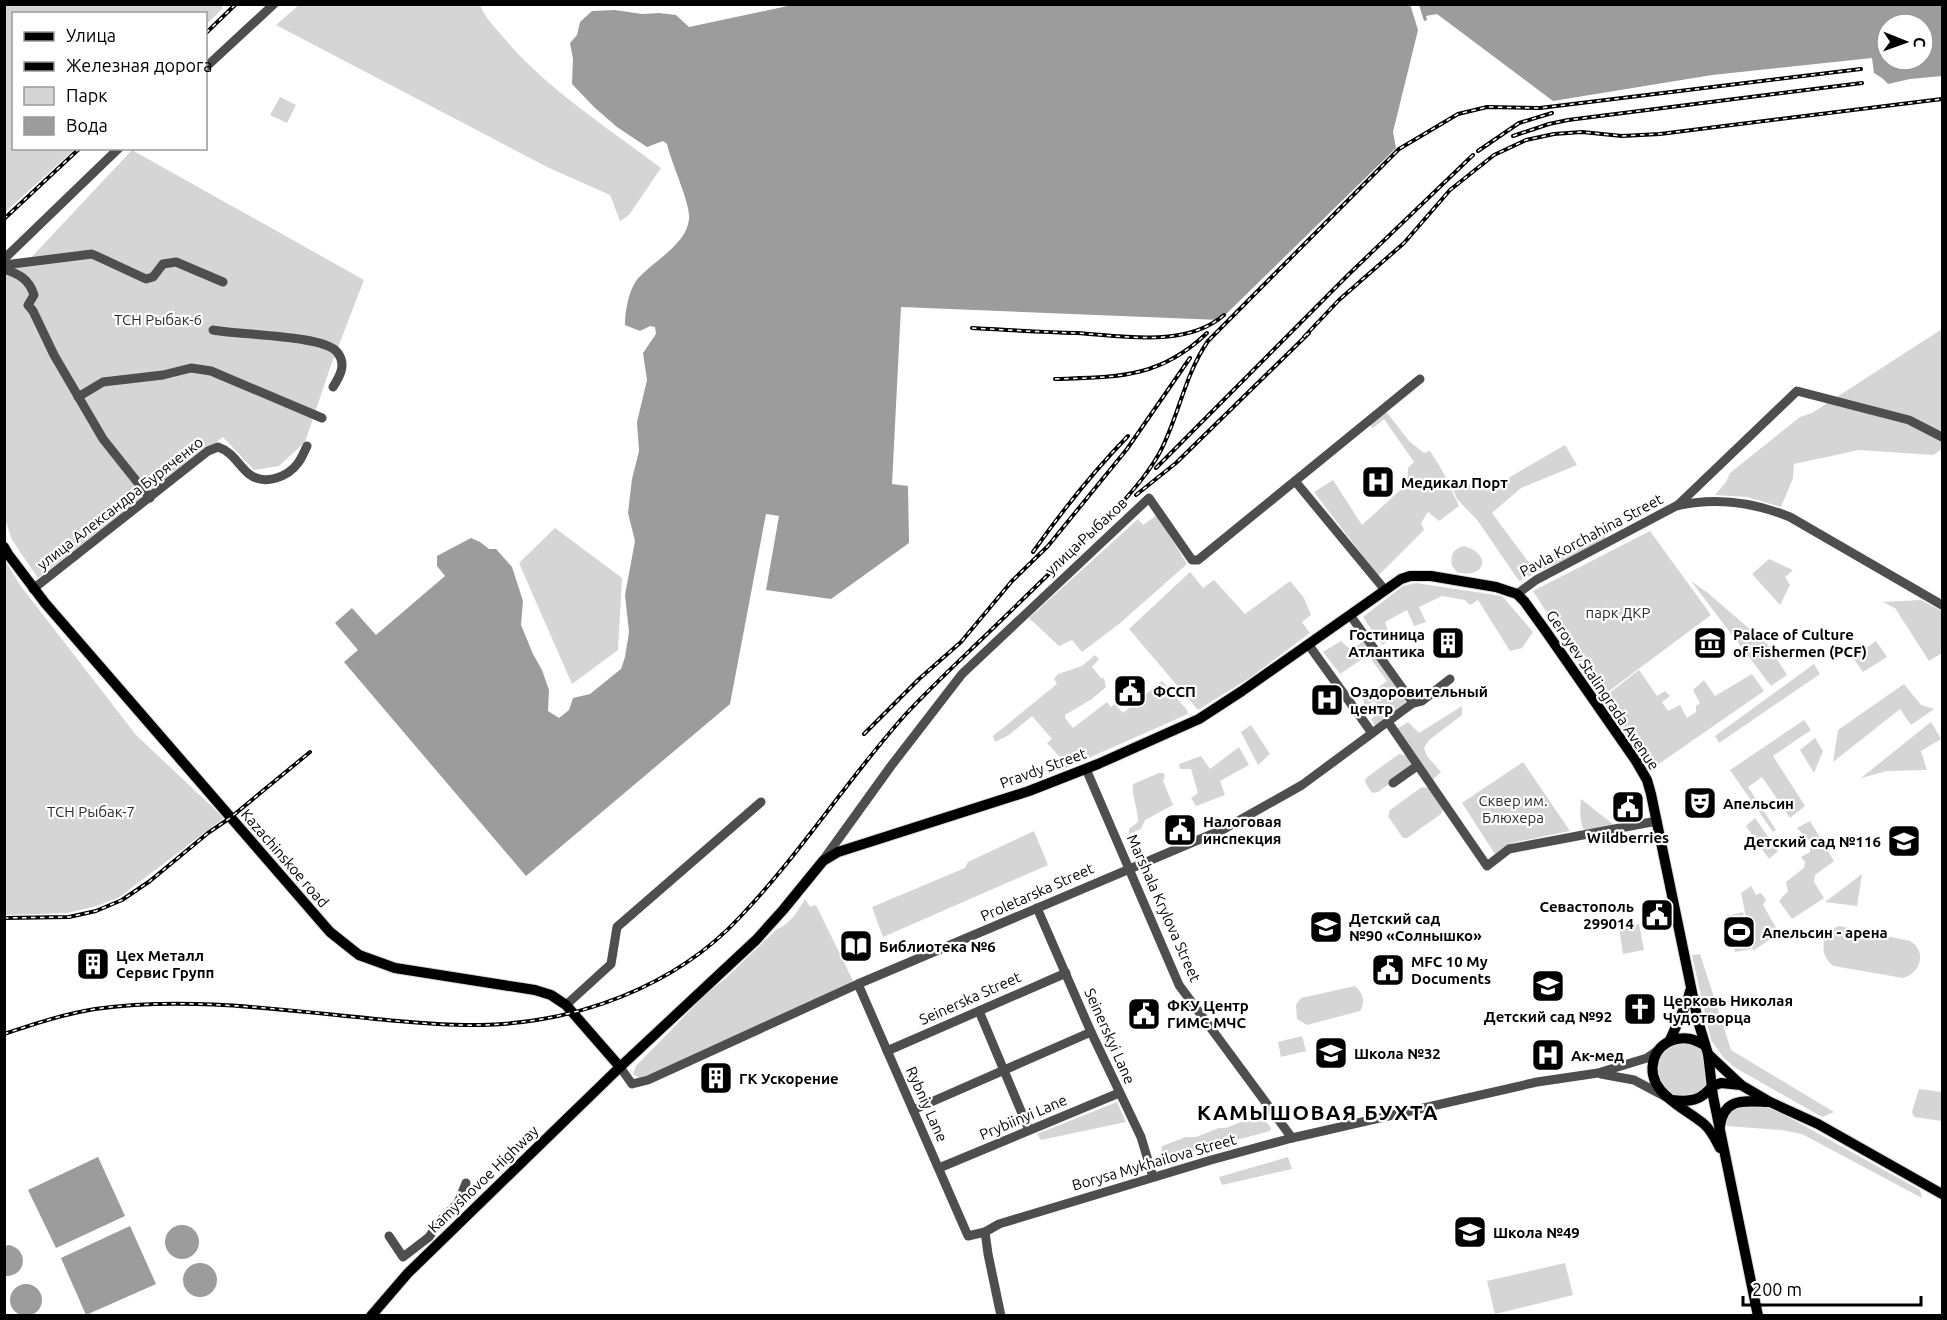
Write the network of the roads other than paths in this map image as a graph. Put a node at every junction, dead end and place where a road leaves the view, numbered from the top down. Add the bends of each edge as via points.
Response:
1 (274, 4) edge
2 (207, 66) edge
3 (117, 150) edge
4 (4, 259) edge
5 (4, 267) edge
6 (223, 282) dead end
7 (213, 330) dead end
8 (1420, 379) dead end
9 (333, 387) dead end
10 (78, 397) junction
11 (322, 418) dead end
12 (1942, 437) edge
13 (307, 446) dead end
14 (1294, 481) junction
15 (150, 498) junction
16 (1676, 506) junction
17 (4, 547) edge
18 (33, 589) junction
19 (1385, 590) junction
20 (1517, 594) junction
21 (1942, 605) edge
22 (1350, 615) junction
23 (1308, 645) junction
24 (1450, 679) dead end
25 (1413, 704) junction
26 (1388, 722) junction
27 (1372, 733) junction
28 (1417, 766) junction
29 (1086, 769) junction
30 (1393, 783) dead end
31 (761, 802) dead end
32 (1657, 821) junction
33 (823, 861) junction
34 (1128, 868) junction
35 (1037, 908) junction
36 (1066, 974) junction
37 (858, 984) junction
38 (1691, 985) junction
39 (566, 1005) junction
40 (979, 1011) junction
41 (1091, 1032) junction
42 (1670, 1040) junction
43 (1658, 1050) junction
44 (1706, 1050) junction
45 (887, 1051) junction
46 (620, 1067) junction
47 (1003, 1070) junction
48 (1598, 1073) junction
49 (1741, 1085) junction
50 (1712, 1086) junction
51 (1119, 1093) junction
52 (1672, 1100) junction
53 (1770, 1102) junction
54 (913, 1110) junction
55 (1720, 1129) junction
56 (1029, 1130) junction
57 (1292, 1138) junction
58 (1725, 1159) junction
59 (939, 1168) junction
60 (1153, 1177) junction
61 (466, 1182) dead end
62 (1942, 1194) edge
63 (985, 1232) junction
64 (389, 1236) dead end
65 (968, 1236) joint
66 (371, 1316) edge
67 (1001, 1316) edge
68 (1758, 1316) edge

1 - 2 street
3 - 4 street
5 - 6 street via 92,254 146,279 153,277 163,264 176,262
5 - 10 street via 31,284 34,295 28,305
7 - 9 street via 327,345 337,352 342,364 342,373
8 - 14 street
10 - 11 street via 103,382 191,368 210,371
10 - 15 street via 103,439
12 - 16 street via 1909,420 1797,391
13 - 15 street, улица Александра Буряченко via 298,464 285,475 264,480 250,476 227,450 218,447
14 - 19 street
14 - 33 street, улица Рыбаков via 1198,560 1192,560 1149,498 962,674
15 - 18 street, улица Александра Буряченко
16 - 20 street, Pavla Korchahina Street via 1536,580
16 - 21 street, Pavla Korchahina Street via 1696,501 1739,502 1773,510 1819,532
17 - 18 main road, Kazachinskoe road
18 - 39 main road, Kazachinskoe road via 295,893 330,932 359,956 395,968 535,990
19 - 20 main road, Pravdy Street via 1401,579 1418,575
19 - 22 main road, Pravdy Street
20 - 32 main road, Geroyev Stalingrada Avenue via 1636,761 1647,780
22 - 23 main road, Pravdy Street
22 - 25 street
23 - 27 street
23 - 29 main road, Pravdy Street via 1198,719
24 - 25 street, Proletarska Street
25 - 26 street, Proletarska Street
26 - 27 street, Proletarska Street
26 - 28 street
27 - 34 street, Proletarska Street via 1302,785 1233,824
28 - 30 street
28 - 32 street via 1487,866 1509,849
29 - 33 main road, Pravdy Street via 838,852
29 - 34 street, Marshala Krylova Street
31 - 39 street via 617,927 610,964
32 - 38 main road, Geroyev Stalingrada Avenue
33 - 46 main road, Pravdy Street via 756,940
34 - 35 street, Proletarska Street
34 - 57 street, Marshala Krylova Street via 1179,985
35 - 36 street, Seinerskyi Lane
35 - 37 street, Proletarska Street
36 - 40 street, Seinerska Street
36 - 41 street, Seinerskyi Lane
37 - 45 street, Rybniy Lane
37 - 46 street, Proletarska Street via 648,1080 632,1084
38 - 42 main road, Geroyev Stalingrada Avenue
38 - 44 main road, Geroyev Stalingrada Avenue
39 - 46 main road, Kazachinskoe road
40 - 45 street, Seinerska Street
40 - 47 street
41 - 47 street
41 - 51 street, Seinerskyi Lane
42 - 43 main road
42 - 44 main road via 1694,1039
43 - 48 street, Borysa Mykhailova Street via 1647,1058
43 - 52 main road via 1655,1082
44 - 49 main road
44 - 50 main road
45 - 54 street, Rybniy Lane
46 - 66 main road, Kamyshovoe Highway via 408,1273
47 - 54 street
47 - 56 street
48 - 52 street, Borysa Mykhailova Street via 1634,1080
48 - 57 street, Borysa Mykhailova Street via 1537,1082
49 - 50 main road
49 - 53 main road
50 - 52 main road via 1696,1100
50 - 55 main road
51 - 56 street, Prybiinyi Lane
51 - 60 street, Seinerskyi Lane via 1141,1137
52 - 58 main road via 1706,1125
53 - 55 main road via 1739,1102 1727,1107
53 - 62 main road via 1818,1124
54 - 59 street, Rybniy Lane
55 - 58 main road
56 - 59 street, Prybiinyi Lane
57 - 60 street, Borysa Mykhailova Street
58 - 68 main road
59 - 65 street, Rybniy Lane
60 - 63 street, Borysa Mykhailova Street via 999,1224
61 - 64 street via 458,1203 429,1237 403,1257
63 - 65 street, Borysa Mykhailova Street
63 - 67 street

